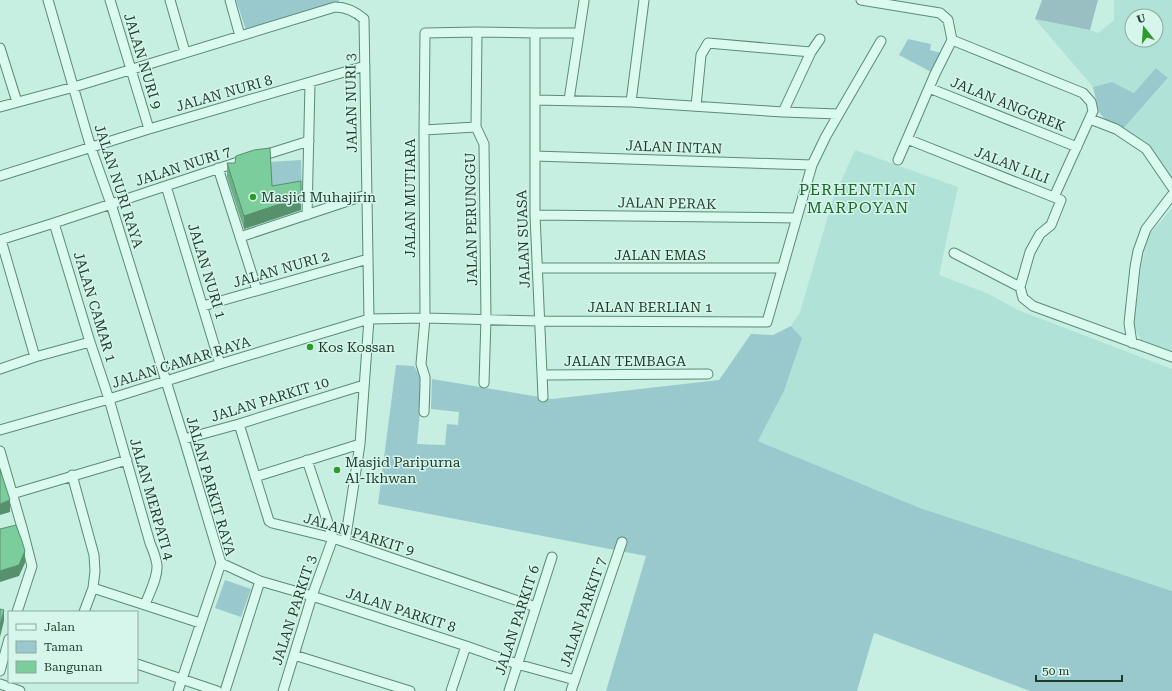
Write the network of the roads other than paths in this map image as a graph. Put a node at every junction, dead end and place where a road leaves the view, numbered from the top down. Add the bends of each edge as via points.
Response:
1 (48, 0) edge
2 (110, 0) edge
3 (170, 0) edge
4 (230, 0) edge
5 (644, 0) edge
6 (861, 0) edge
7 (584, 1) dead end
8 (915, 4) edge
9 (477, 32) junction
10 (534, 33) junction
11 (579, 33) junction
12 (240, 36) junction
13 (820, 39) dead end
14 (952, 40) junction
15 (882, 41) dead end
16 (0, 48) edge
17 (185, 52) junction
18 (811, 52) junction
19 (365, 66) junction
20 (131, 70) junction
21 (310, 82) junction
22 (74, 87) junction
23 (929, 88) junction
24 (535, 100) junction
25 (570, 100) junction
26 (17, 102) junction
27 (631, 102) junction
28 (696, 106) junction
29 (0, 107) edge
30 (783, 112) junction
31 (838, 114) junction
32 (1090, 119) junction
33 (476, 127) junction
34 (149, 129) junction
35 (424, 130) junction
36 (907, 139) junction
37 (309, 141) junction
38 (1077, 147) junction
39 (91, 148) junction
40 (535, 156) junction
41 (898, 160) dead end
42 (812, 165) junction
43 (218, 168) junction
44 (0, 176) edge
45 (166, 186) junction
46 (1172, 187) edge
47 (366, 194) junction
48 (1172, 195) edge
49 (1054, 197) junction
50 (111, 204) junction
51 (307, 215) junction
52 (536, 215) junction
53 (797, 218) junction
54 (54, 224) junction
55 (240, 237) junction
56 (0, 240) edge
57 (954, 253) dead end
58 (368, 259) junction
59 (537, 268) junction
60 (783, 268) junction
61 (1020, 287) junction
62 (256, 290) junction
63 (203, 306) junction
64 (425, 318) junction
65 (369, 319) junction
66 (486, 319) junction
67 (540, 321) junction
68 (90, 342) junction
69 (1132, 343) junction
70 (35, 357) junction
71 (1172, 357) edge
72 (220, 364) junction
73 (0, 369) edge
74 (708, 374) dead end
75 (542, 375) junction
76 (165, 381) junction
77 (484, 383) dead end
78 (364, 385) junction
79 (543, 397) dead end
80 (109, 399) junction
81 (424, 412) dead end
82 (239, 424) junction
83 (0, 430) edge
84 (184, 440) junction
85 (360, 444) junction
86 (0, 451) edge
87 (127, 460) junction
88 (307, 460) junction
89 (72, 475) junction
90 (254, 477) junction
91 (12, 494) junction
92 (333, 538) junction
93 (345, 542) junction
94 (622, 542) dead end
95 (552, 557) dead end
96 (220, 563) junction
97 (260, 581) junction
98 (93, 588) junction
99 (312, 596) junction
100 (145, 605) junction
101 (536, 607) junction
102 (17, 611) edge
103 (84, 611) edge
104 (200, 624) junction
105 (8, 643) edge
106 (466, 646) junction
107 (294, 655) junction
108 (138, 664) edge
109 (517, 664) junction
110 (0, 671) edge
111 (182, 679) junction
112 (575, 680) junction
113 (0, 684) edge
114 (20, 691) edge
115 (178, 691) edge
116 (217, 691) edge
117 (225, 691) edge
118 (283, 691) edge
119 (410, 691) edge
120 (451, 691) edge
121 (509, 691) edge
122 (571, 691) edge

1 - 22 street, JALAN NURI RAYA
2 - 20 street, JALAN NURI 9
3 - 17 street
4 - 12 street
5 - 27 street
6 - 8 street
7 - 11 street
8 - 14 street via 940,12 948,20
9 - 10 street
9 - 33 street, JALAN PERUNGGU
9 - 35 street via 425,34
10 - 11 street
10 - 24 street, JALAN SUASA
11 - 25 street
12 - 17 street
12 - 19 street, JALAN NURI 3 via 342,7 364,19
13 - 18 street
14 - 23 street
14 - 32 street via 1083,93 1091,102 1093,111
15 - 31 street, JALAN BERLIAN 1
16 - 26 street
17 - 20 street
18 - 28 street via 708,43 701,55
18 - 30 street
19 - 21 street, JALAN NURI 8
19 - 47 street, JALAN NURI 3
20 - 22 street
20 - 34 street, JALAN NURI 9
21 - 34 street, JALAN NURI 8
21 - 37 street
22 - 26 street
22 - 39 street, JALAN NURI RAYA
23 - 36 street
23 - 38 street, JALAN ANGGREK
24 - 25 street
24 - 40 street, JALAN SUASA
25 - 27 street
26 - 29 street
27 - 28 street
28 - 30 street
30 - 31 street
31 - 42 street, JALAN BERLIAN 1
32 - 38 street, JALAN LILI
32 - 46 street via 1116,129 1146,149
33 - 35 street, JALAN MUTIARA
33 - 66 street, JALAN PERUNGGU via 484,144
34 - 39 street, JALAN NURI 8
35 - 64 street, JALAN MUTIARA
36 - 41 street
36 - 49 street, JALAN LILI
37 - 43 street, JALAN NURI 7
37 - 51 street
38 - 49 street, JALAN LILI
39 - 44 street, JALAN NURI 8
39 - 50 street, JALAN NURI RAYA
40 - 42 street, JALAN INTAN
40 - 52 street, JALAN SUASA
42 - 53 street, JALAN BERLIAN 1
43 - 45 street, JALAN NURI 7
43 - 55 street
45 - 50 street, JALAN NURI 7
45 - 63 street, JALAN NURI 1
47 - 51 street
47 - 58 street, JALAN NURI 3
48 - 69 street via 1146,229 1138,251 1128,323
49 - 61 street via 1061,200 1051,225 1040,234 1030,252
50 - 54 street, JALAN NURI 7
50 - 76 street, JALAN NURI RAYA
51 - 55 street
52 - 53 street, JALAN PERAK
52 - 59 street, JALAN SUASA
53 - 60 street, JALAN BERLIAN 1
54 - 56 street, JALAN NURI 7
54 - 68 street, JALAN CAMAR 1
55 - 62 street
56 - 70 street
57 - 61 street
58 - 62 street, JALAN NURI 2
58 - 65 street, JALAN NURI 3
59 - 60 street, JALAN EMAS
59 - 67 street, JALAN SUASA
60 - 67 street, JALAN BERLIAN 1 via 767,322
61 - 69 street via 1023,298 1033,306
62 - 63 street, JALAN NURI 2
63 - 72 street, JALAN NURI 1
64 - 65 street, JALAN BERLIAN 1
64 - 66 street, JALAN BERLIAN 1
64 - 81 street, JALAN MUTIARA via 422,364 425,377
65 - 72 street, JALAN CAMAR RAYA
65 - 78 street, JALAN NURI 3
66 - 67 street, JALAN BERLIAN 1
66 - 77 street, JALAN PERUNGGU
67 - 75 street
68 - 70 street
68 - 80 street, JALAN CAMAR 1
69 - 71 street
70 - 73 street
72 - 76 street, JALAN CAMAR RAYA
74 - 75 street, JALAN TEMBAGA
75 - 79 street
76 - 80 street, JALAN CAMAR RAYA
76 - 84 street, JALAN PARKIT RAYA
78 - 82 street, JALAN PARKIT 10
78 - 85 street, JALAN NURI 3
80 - 83 street, JALAN CAMAR RAYA
80 - 87 street, JALAN MERPATI 4
82 - 84 street, JALAN PARKIT 10
82 - 90 street, JALAN PARKIT 9
84 - 96 street, JALAN PARKIT RAYA
85 - 88 street
85 - 93 street, JALAN NURI 3
86 - 91 street
87 - 89 street
87 - 100 street, JALAN MERPATI 4 via 158,567
88 - 90 street
88 - 92 street
89 - 91 street
89 - 98 street via 94,555
90 - 92 street, JALAN PARKIT 9 via 270,522
91 - 102 street via 32,566
92 - 93 street, JALAN PARKIT 9
92 - 99 street, JALAN PARKIT 3
93 - 101 street, JALAN PARKIT 9
94 - 112 street, JALAN PARKIT 7
95 - 101 street, JALAN PARKIT 6
96 - 97 street, JALAN PARKIT 8
96 - 104 street, JALAN PARKIT RAYA
97 - 99 street, JALAN PARKIT 8
97 - 117 street
98 - 100 street
98 - 103 street
99 - 106 street, JALAN PARKIT 8
99 - 107 street, JALAN PARKIT 3
100 - 104 street
101 - 109 street, JALAN PARKIT 6
104 - 111 street, JALAN PARKIT RAYA
105 - 110 street
106 - 109 street, JALAN PARKIT 8
106 - 120 street
107 - 118 street, JALAN PARKIT 3
107 - 119 street
108 - 111 street
109 - 112 street, JALAN PARKIT 8
109 - 121 street, JALAN PARKIT 6
111 - 115 street, JALAN PARKIT RAYA
111 - 116 street
112 - 122 street, JALAN PARKIT 7
113 - 114 street

